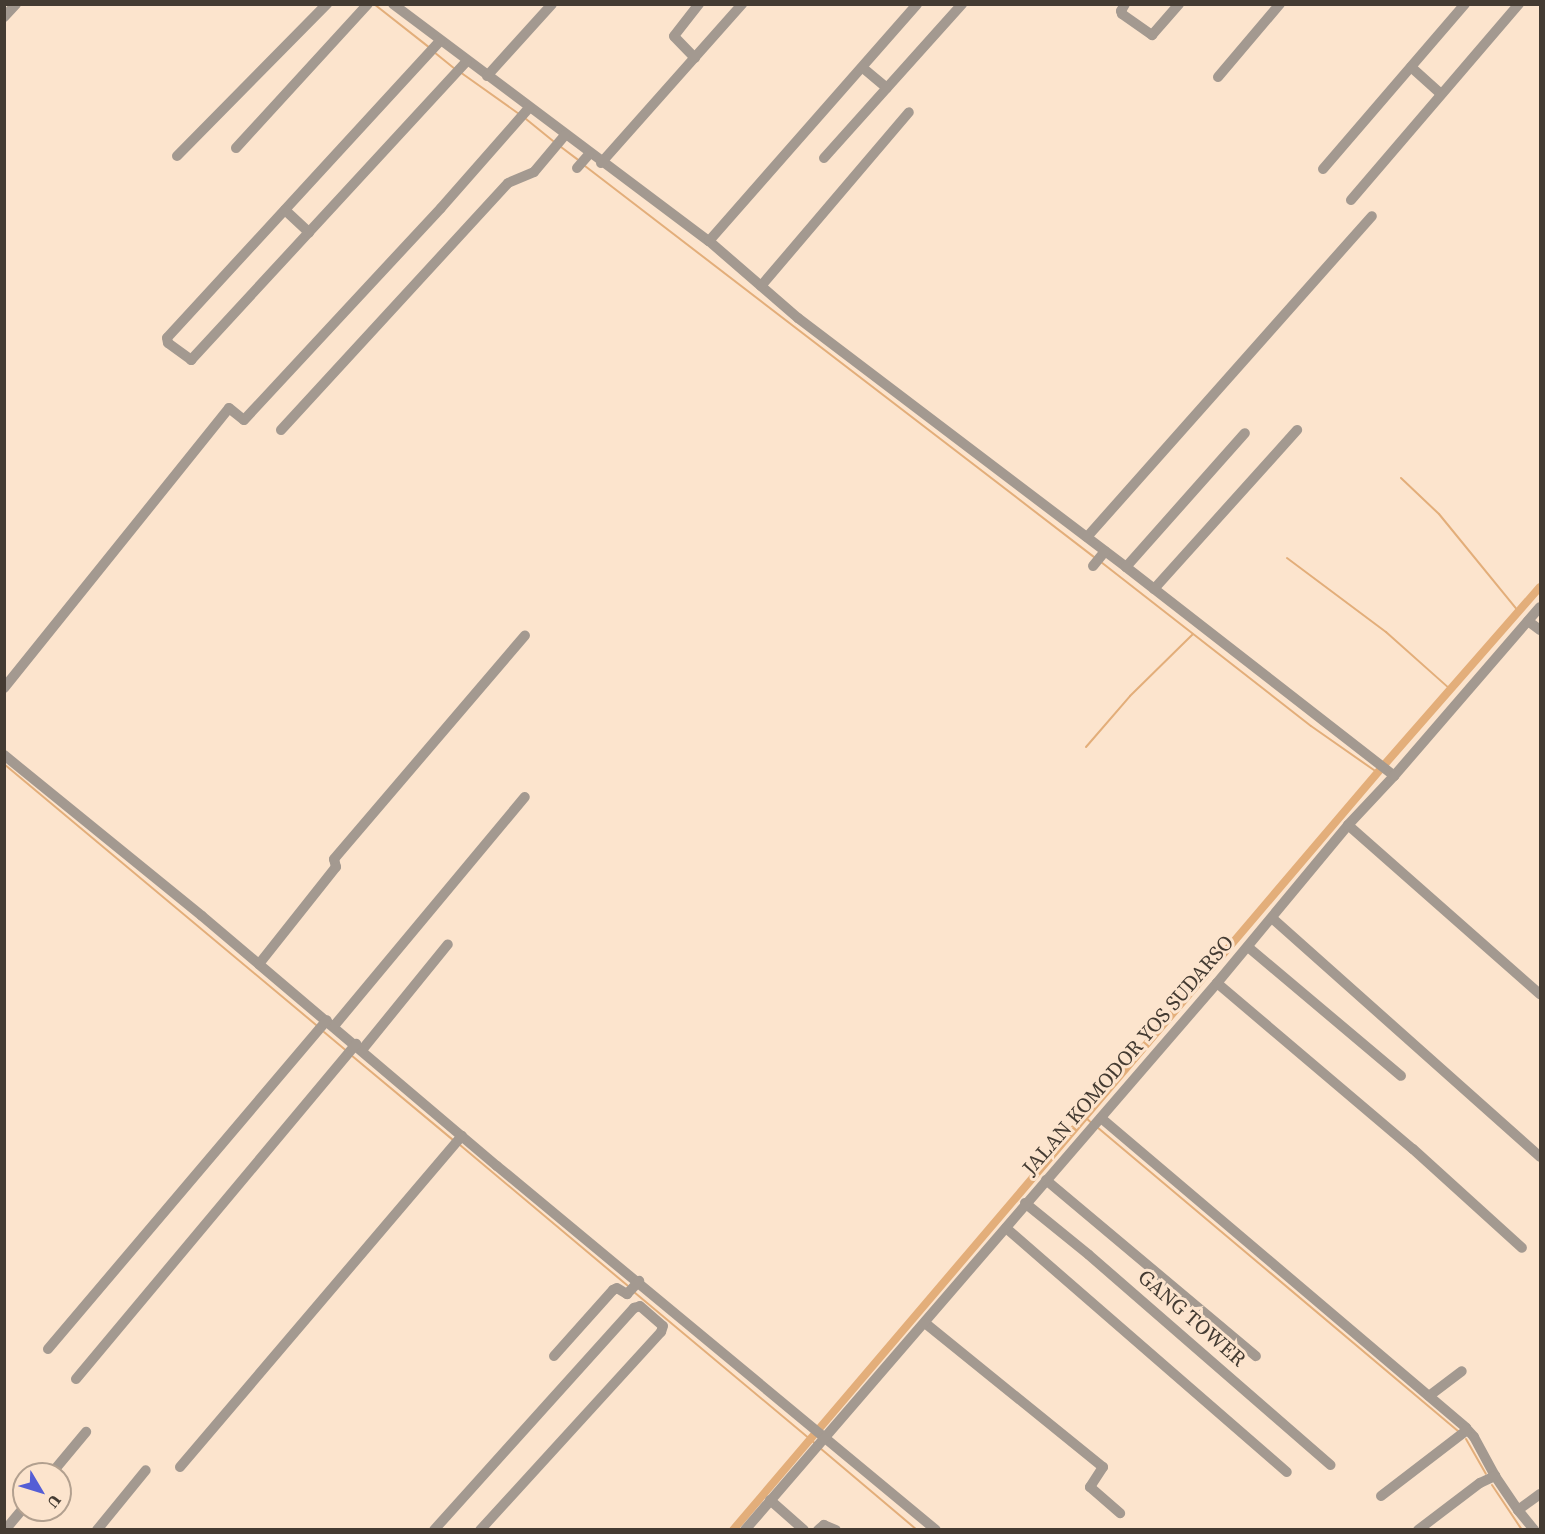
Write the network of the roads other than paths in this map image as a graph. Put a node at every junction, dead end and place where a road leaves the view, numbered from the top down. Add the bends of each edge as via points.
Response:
1 (16, 4) edge
2 (327, 4) edge
3 (393, 4) edge
4 (552, 4) edge
5 (699, 4) edge
6 (742, 4) edge
7 (917, 4) edge
8 (962, 4) edge
9 (1125, 4) edge
10 (1179, 4) edge
11 (1280, 4) edge
12 (1465, 4) edge
13 (1519, 4) edge
14 (367, 5) edge
15 (4, 17) edge
16 (435, 47) junction
17 (695, 58) junction
18 (461, 67) junction
19 (1411, 67) junction
20 (863, 68) junction
21 (487, 76) junction
22 (1218, 77) dead end
23 (887, 88) junction
24 (1441, 94) junction
25 (909, 111) dead end
26 (524, 114) junction
27 (563, 138) junction
28 (236, 148) dead end
29 (177, 156) dead end
30 (824, 158) dead end
31 (601, 163) junction
32 (1323, 169) dead end
33 (1351, 200) dead end
34 (285, 210) junction
35 (1372, 216) dead end
36 (309, 232) junction
37 (709, 242) junction
38 (761, 286) junction
39 (281, 430) dead end
40 (1298, 430) dead end
41 (1245, 433) dead end
42 (1087, 537) junction
43 (1126, 567) junction
44 (1154, 589) junction
45 (1540, 607) edge
46 (1528, 621) junction
47 (1540, 630) edge
48 (525, 635) dead end
49 (4, 688) edge
50 (4, 755) edge
51 (1392, 775) junction
52 (525, 797) dead end
53 (1348, 825) junction
54 (1272, 918) junction
55 (448, 944) dead end
56 (1248, 947) junction
57 (259, 964) junction
58 (1217, 983) junction
59 (1540, 994) edge
60 (326, 1025) junction
61 (354, 1050) junction
62 (1401, 1076) dead end
63 (1097, 1123) junction
64 (458, 1140) junction
65 (1540, 1157) edge
66 (1046, 1180) junction
67 (1025, 1203) junction
68 (1006, 1228) junction
69 (1522, 1248) dead end
70 (636, 1285) junction
71 (663, 1314) junction
72 (925, 1323) junction
73 (48, 1348) dead end
74 (554, 1356) dead end
75 (1256, 1356) dead end
76 (1462, 1371) dead end
77 (76, 1379) dead end
78 (1429, 1396) junction
79 (1467, 1430) junction
80 (86, 1432) dead end
81 (823, 1437) junction
82 (61, 1462) edge
83 (1331, 1465) dead end
84 (180, 1467) dead end
85 (146, 1470) dead end
86 (1287, 1472) dead end
87 (1495, 1476) junction
88 (1540, 1494) edge
89 (1381, 1496) dead end
90 (770, 1500) junction
91 (1518, 1510) junction
92 (1120, 1513) dead end
93 (96, 1530) edge
94 (434, 1530) edge
95 (480, 1530) edge
96 (745, 1530) edge
97 (804, 1530) edge
98 (818, 1530) edge
99 (836, 1530) edge
100 (936, 1530) edge
101 (1418, 1530) edge
102 (1534, 1530) edge

1 - 15 street
2 - 29 street
3 - 16 street
4 - 21 street
5 - 17 street via 674,36
6 - 17 street
7 - 20 street
8 - 23 street
9 - 10 street via 1122,14 1152,35
11 - 22 street
12 - 19 street
13 - 24 street
14 - 28 street
16 - 18 street
16 - 34 street
17 - 31 street
18 - 21 street
18 - 36 street
19 - 24 street
19 - 32 street
20 - 23 street
20 - 37 street
21 - 26 street
23 - 30 street
24 - 33 street
25 - 38 street
26 - 27 street
26 - 49 street via 244,420 229,408
27 - 31 street via 582,162
27 - 39 street via 531,174 508,183
31 - 37 street
34 - 36 street
34 - 36 street via 167,338 168,343 191,360
35 - 42 street
37 - 38 street
38 - 42 street
40 - 44 street
41 - 43 street
42 - 43 street via 1099,559
43 - 44 street
44 - 51 street
45 - 46 street, JALAN KOMODOR YOS SUDARSO
46 - 47 street
46 - 51 street, JALAN KOMODOR YOS SUDARSO
48 - 57 street via 334,859 336,867
50 - 57 street
51 - 53 street, JALAN KOMODOR YOS SUDARSO
52 - 60 street
53 - 54 street, JALAN KOMODOR YOS SUDARSO
53 - 59 street
54 - 56 street, JALAN KOMODOR YOS SUDARSO
54 - 65 street
55 - 61 street
56 - 58 street, JALAN KOMODOR YOS SUDARSO
56 - 62 street
57 - 60 street
58 - 63 street, JALAN KOMODOR YOS SUDARSO
58 - 69 street via 1413,1149
60 - 61 street
60 - 73 street
61 - 64 street
61 - 77 street
63 - 66 street, JALAN KOMODOR YOS SUDARSO
63 - 78 street
64 - 70 street
64 - 84 street
66 - 67 street, JALAN KOMODOR YOS SUDARSO
66 - 75 street
67 - 68 street, JALAN KOMODOR YOS SUDARSO
67 - 83 street, GANG TOWER
68 - 72 street, JALAN KOMODOR YOS SUDARSO
68 - 86 street
70 - 71 street
70 - 74 street via 627,1294 617,1288 613,1290
71 - 81 street
71 - 94 street via 640,1306 634,1308
71 - 95 street via 661,1332
72 - 81 street, JALAN KOMODOR YOS SUDARSO
72 - 92 street via 1103,1467 1090,1487
76 - 78 street
78 - 79 street
79 - 87 street
79 - 89 street
80 - 82 street
81 - 90 street, JALAN KOMODOR YOS SUDARSO
81 - 100 street
85 - 93 street
87 - 91 street
87 - 101 street
88 - 91 street
90 - 96 street, JALAN KOMODOR YOS SUDARSO
90 - 97 street
91 - 102 street
98 - 99 street via 824,1525

